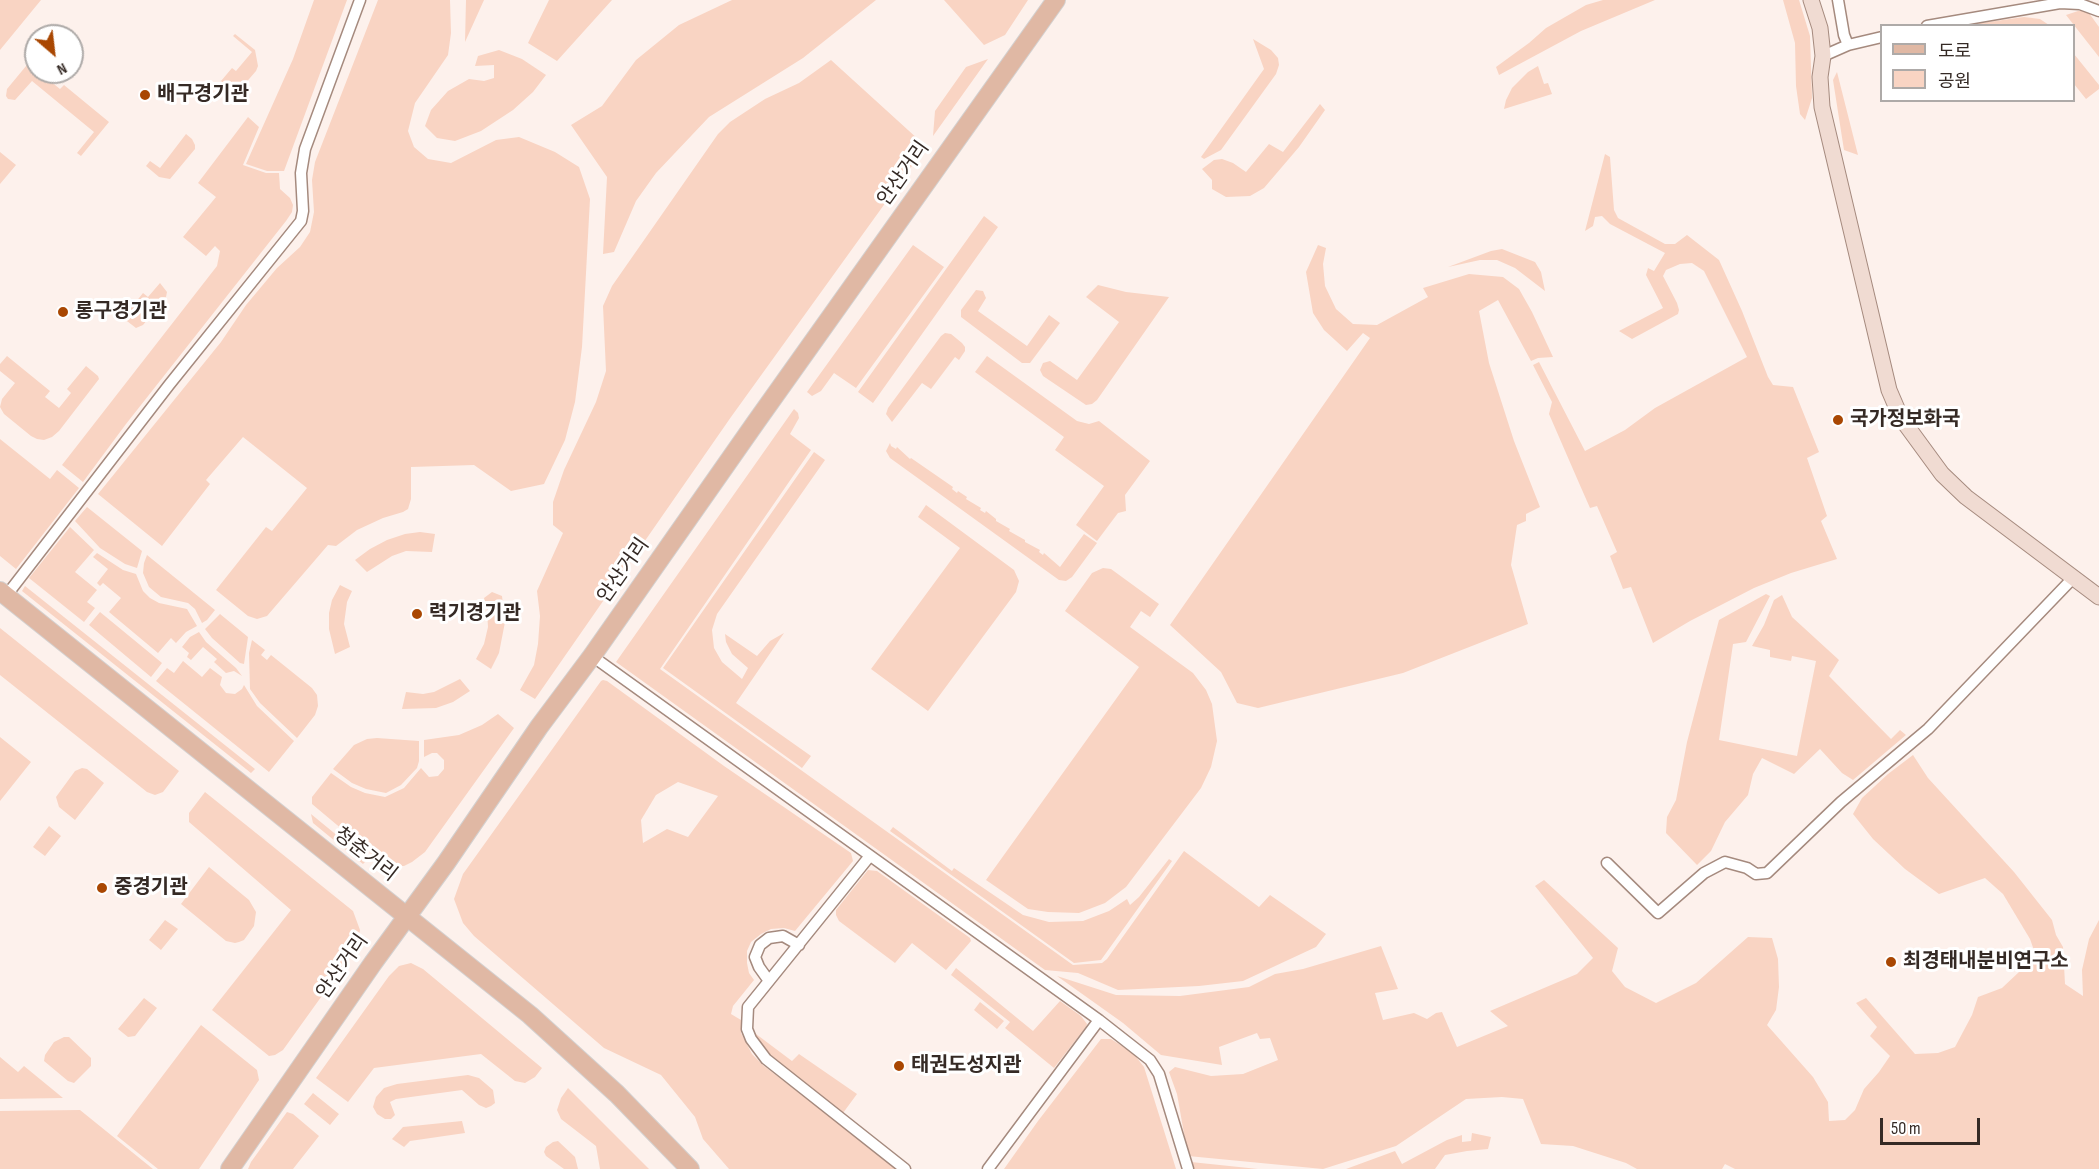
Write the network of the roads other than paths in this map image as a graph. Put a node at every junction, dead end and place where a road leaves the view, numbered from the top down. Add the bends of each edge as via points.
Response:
1 (360, 0) edge
2 (1056, 0) edge
3 (1811, 0) edge
4 (1838, 0) edge
5 (2099, 11) edge
6 (1939, 24) edge
7 (1880, 37) edge
8 (1848, 45) junction
9 (1823, 56) junction
10 (2074, 577) junction
11 (3, 594) edge
12 (2099, 597) edge
13 (592, 656) junction
14 (869, 857) junction
15 (1607, 863) dead end
16 (406, 916) junction
17 (799, 945) junction
18 (769, 981) junction
19 (1099, 1020) junction
20 (230, 1169) edge
21 (690, 1169) edge
22 (905, 1169) edge
23 (988, 1169) edge
24 (1188, 1169) edge

1 - 11 street via 305,149 301,221
2 - 13 main road, 안산거리
3 - 9 street
4 - 8 street
5 - 6 street via 2080,4 2060,3
7 - 8 street
8 - 9 street
9 - 10 street via 1822,107 1889,390 1901,418 1942,474 1966,497
10 - 12 street
10 - 15 street via 1928,729 1841,802 1767,873 1756,874 1725,862 1704,873 1658,913
11 - 16 main road, 청춘거리
13 - 14 street
13 - 16 main road, 안산거리
14 - 17 street
14 - 19 street
16 - 20 main road, 안산거리
16 - 21 main road, 청춘거리 via 574,1054
17 - 18 street
17 - 18 street via 783,936 769,938 760,945 755,957
18 - 22 street via 748,1007 751,1040 766,1059
19 - 23 street
19 - 24 street via 1150,1060 1159,1074

